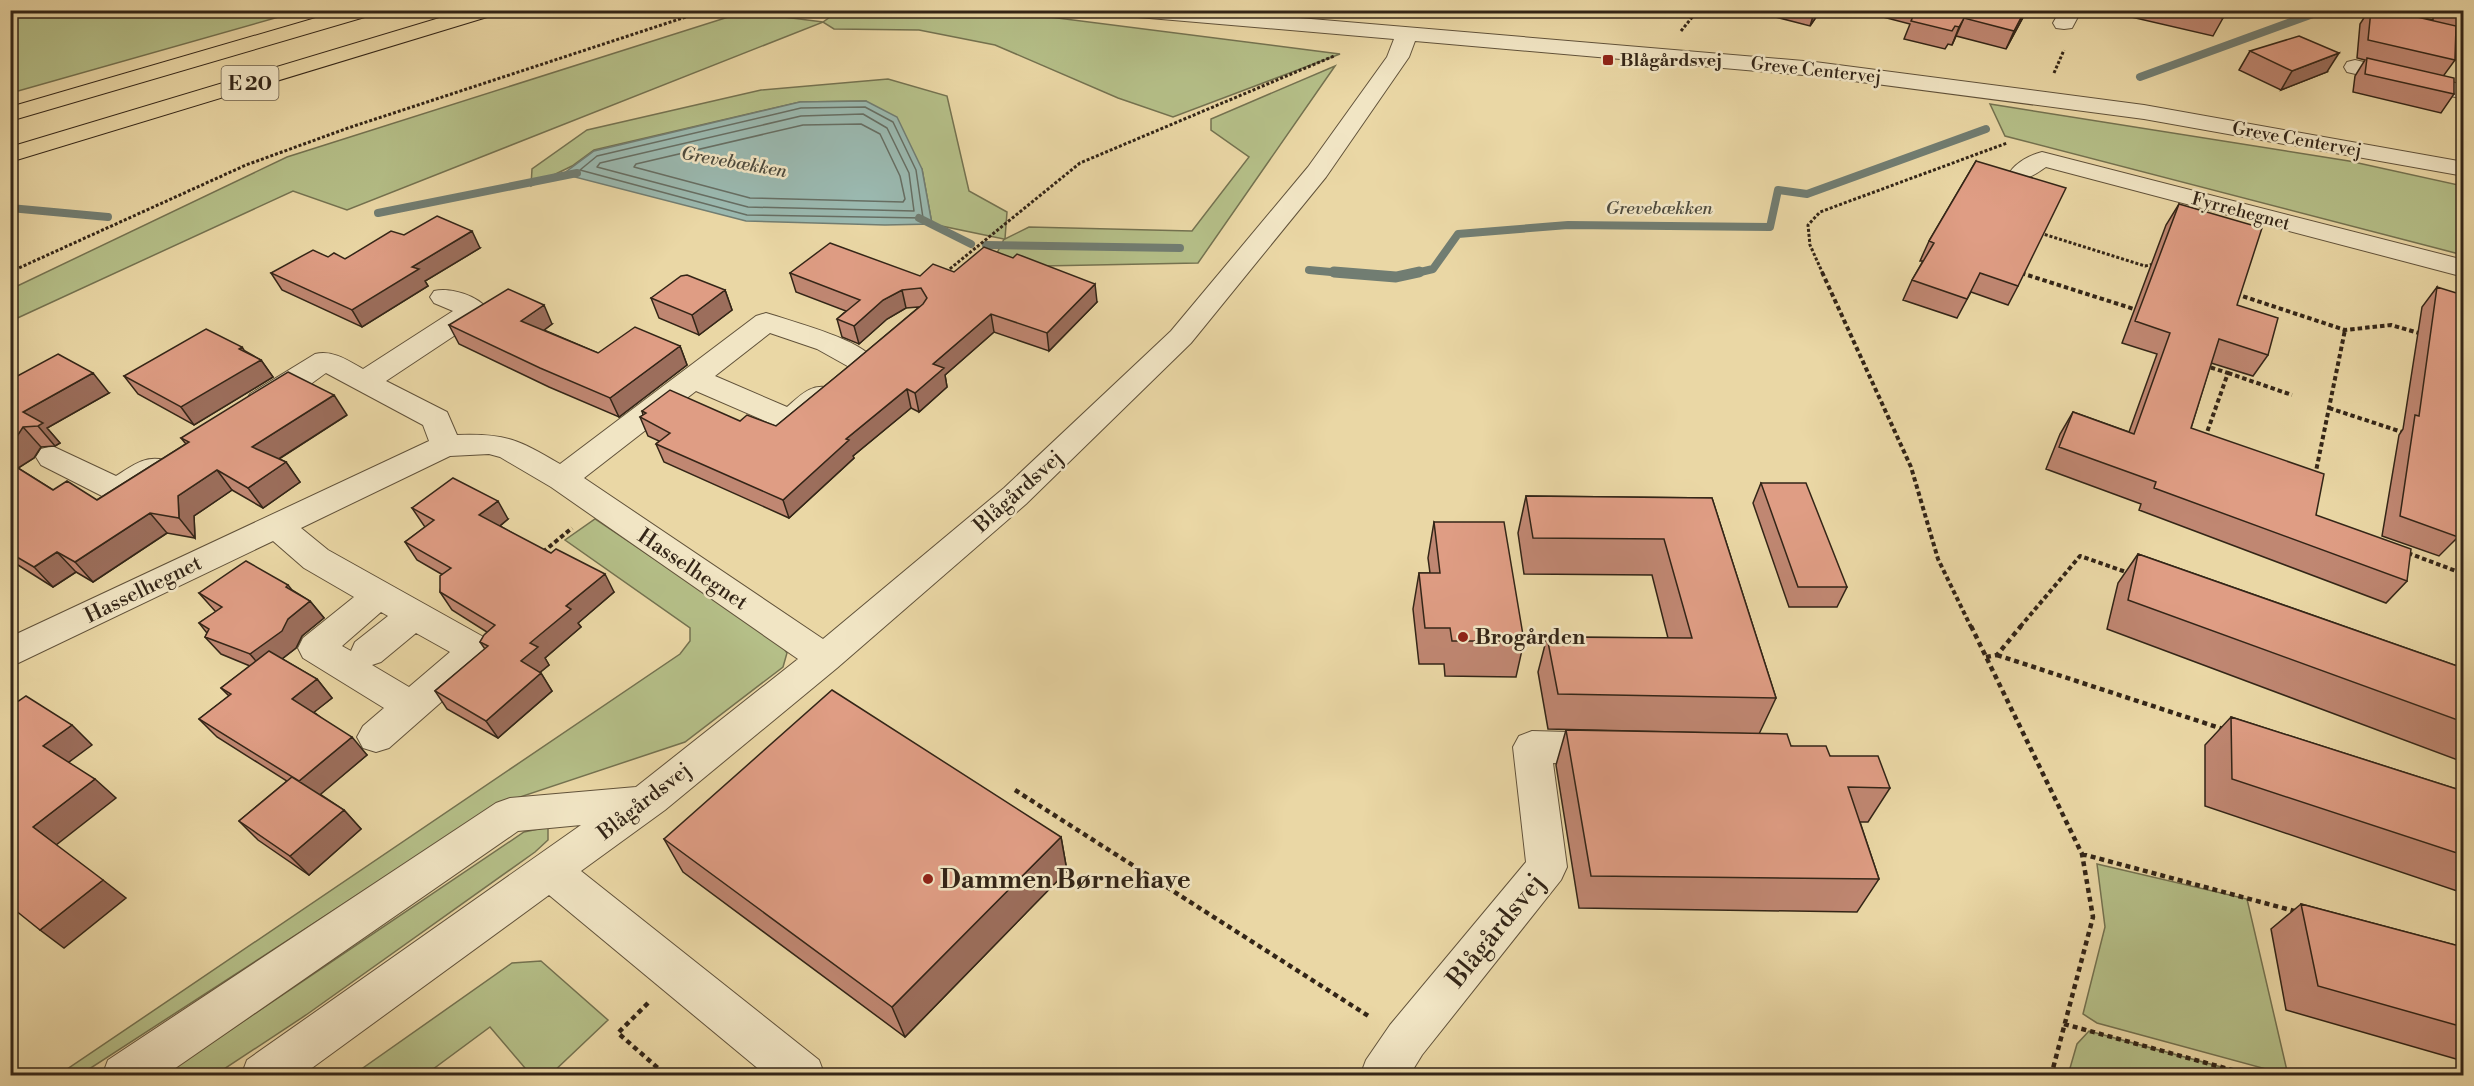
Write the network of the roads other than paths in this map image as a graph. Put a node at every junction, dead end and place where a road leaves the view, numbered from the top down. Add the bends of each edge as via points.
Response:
1 (368, 10) edge
2 (490, 10) edge
3 (1126, 10) edge
4 (1407, 35) junction
5 (2355, 67) dead end
6 (2463, 92) edge
7 (10, 114) edge
8 (10, 155) edge
9 (2463, 169) edge
10 (2022, 172) edge
11 (2463, 269) edge
12 (444, 297) dead end
13 (693, 378) junction
14 (366, 380) junction
15 (236, 416) edge
16 (446, 446) junction
17 (176, 453) edge
18 (52, 457) dead end
19 (562, 479) junction
20 (276, 525) junction
21 (379, 595) junction
22 (414, 615) junction
23 (368, 652) dead end
24 (10, 653) edge
25 (824, 658) junction
26 (411, 706) junction
27 (376, 737) dead end
28 (1637, 749) edge
29 (645, 802) junction
30 (551, 872) junction
31 (124, 1076) edge
32 (263, 1076) edge
33 (803, 1076) edge
34 (1382, 1076) edge

1 - 7 highway, E 20
2 - 8 highway, E 20
3 - 4 street, Greve Centervej
4 - 9 street, Greve Centervej via 1685,56 1974,88 2144,112
4 - 25 street, Blågårdsvej via 1398,57 1317,172 1181,337 1015,496
5 - 6 street
10 - 11 street, Fyrrehegnet via 2042,159
12 - 14 street via 474,310
13 - 13 street via 766,322 870,353 790,420
13 - 19 street
14 - 15 street via 325,361
14 - 16 street via 436,419
16 - 19 street, Hasselhegnet via 489,444 510,449
16 - 20 street, Hasselhegnet
17 - 18 street via 117,490
19 - 25 street, Hasselhegnet
20 - 21 street via 316,559
20 - 24 street, Hasselhegnet
21 - 22 street
21 - 26 street via 316,648
22 - 23 street
22 - 26 street via 476,650
25 - 29 street, Blågårdsvej
26 - 27 street
28 - 34 street, Blågårdsvej via 1532,747 1546,867 1406,1040
29 - 30 street, Blågårdsvej
29 - 31 street via 510,815
30 - 32 street, Blågårdsvej
30 - 33 street

